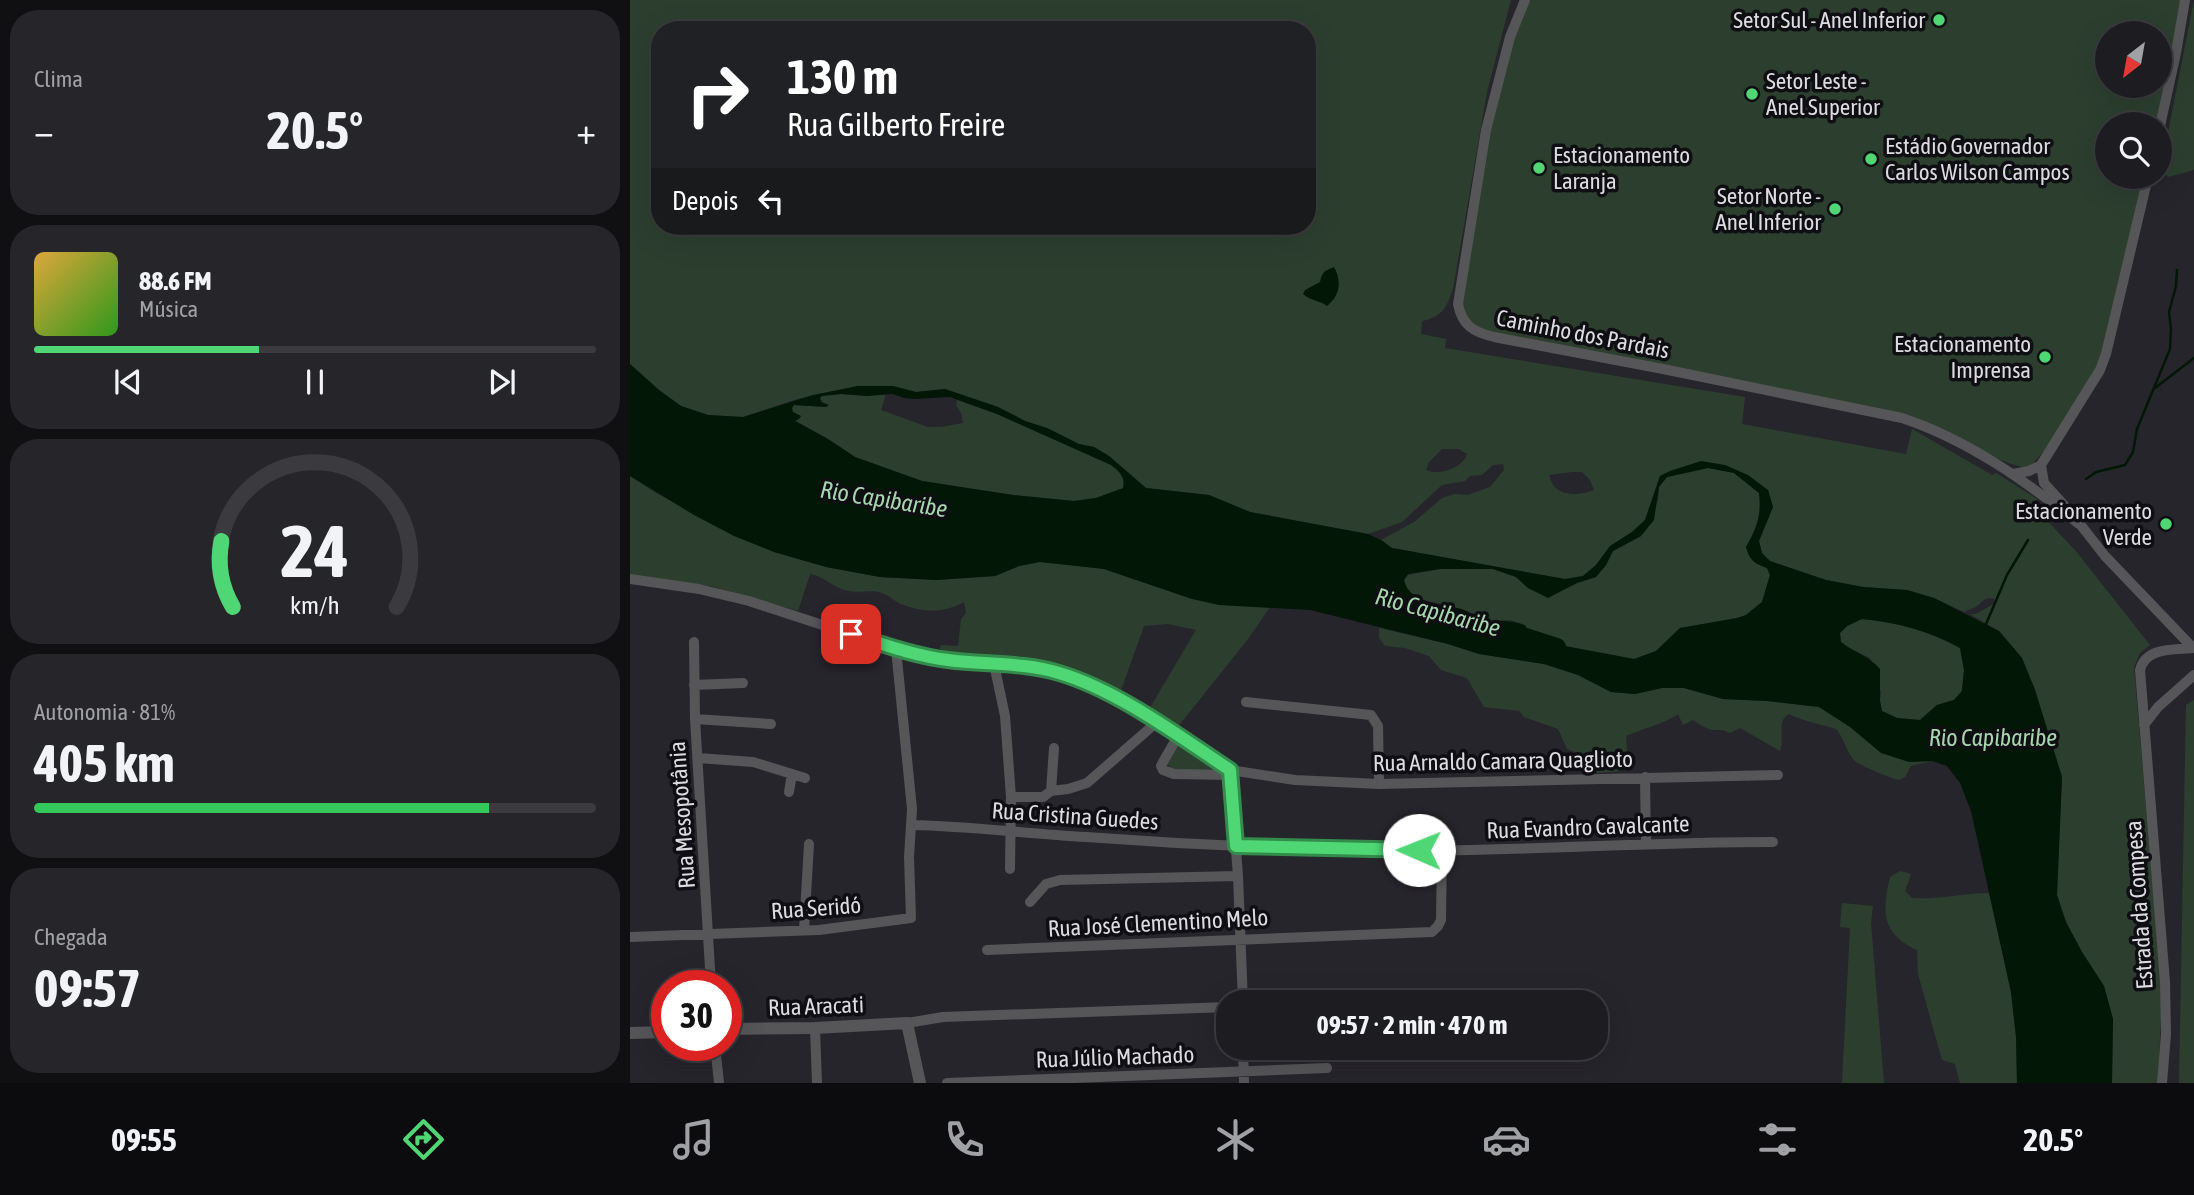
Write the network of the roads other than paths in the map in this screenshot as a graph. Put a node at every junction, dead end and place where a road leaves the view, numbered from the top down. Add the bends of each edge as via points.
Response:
1 (1525, 0) edge
2 (2185, 0) edge
3 (2163, 112) edge
4 (2145, 189) edge
5 (2040, 465) junction
6 (2013, 474) junction
7 (2079, 524) junction
8 (630, 579) edge
9 (694, 642) dead end
10 (896, 649) junction
11 (2193, 649) edge
12 (993, 663) junction
13 (2194, 675) edge
14 (743, 683) dead end
15 (694, 685) junction
16 (1246, 702) dead end
17 (695, 719) junction
18 (1157, 722) junction
19 (771, 724) dead end
20 (2144, 725) junction
21 (1178, 736) junction
22 (1054, 748) dead end
23 (698, 758) junction
24 (1230, 772) junction
25 (792, 774) junction
26 (1777, 775) dead end
27 (1645, 777) junction
28 (805, 778) dead end
29 (1379, 784) junction
30 (1051, 791) junction
31 (789, 792) dead end
32 (1012, 797) junction
33 (912, 825) junction
34 (1012, 831) junction
35 (1773, 842) dead end
36 (809, 844) dead end
37 (1646, 844) junction
38 (1236, 846) junction
39 (1442, 851) junction
40 (1010, 869) dead end
41 (1238, 876) junction
42 (1030, 902) dead end
43 (804, 930) junction
44 (708, 933) junction
45 (630, 937) edge
46 (1239, 939) junction
47 (988, 950) dead end
48 (710, 970) edge
49 (1242, 990) edge
50 (1216, 1007) edge
51 (907, 1023) junction
52 (815, 1028) junction
53 (742, 1029) edge
54 (651, 1032) edge
55 (630, 1033) edge
56 (1244, 1060) edge
57 (717, 1061) edge
58 (1327, 1069) dead end
59 (1244, 1071) junction
60 (719, 1083) edge
61 (817, 1083) edge
62 (920, 1083) edge
63 (947, 1083) edge
64 (1244, 1083) edge
65 (2162, 1083) edge

1 - 6 street, Caminho dos Pardais via 1510,37 1486,130 1459,294 1464,324 1494,337 1902,418 1937,431
2 - 3 street
4 - 5 street via 2100,370
5 - 6 street
5 - 7 street via 2044,483
6 - 7 street
7 - 11 street
8 - 10 street via 749,601
9 - 15 street, Rua Mesopotânia
10 - 12 street via 944,660
10 - 33 street
11 - 20 street, Estrada da Compesa via 2154,653 2142,663
12 - 18 street via 1071,677
12 - 32 street via 1005,716
13 - 20 street
14 - 15 street
15 - 17 street, Rua Mesopotânia
16 - 29 street via 1371,715 1378,726
17 - 19 street
17 - 23 street, Rua Mesopotânia
18 - 21 street
18 - 30 street via 1087,783
20 - 65 street, Estrada da Compesa via 2165,982
21 - 24 street
21 - 24 street, Rua Arnaldo Camara Quaglioto via 1163,770 1174,774
22 - 30 street
23 - 25 street via 753,762
23 - 44 street, Rua Mesopotânia
24 - 29 street, Rua Arnaldo Camara Quaglioto
24 - 38 street
25 - 28 street
25 - 31 street
26 - 27 street, Rua Arnaldo Camara Quaglioto
27 - 29 street, Rua Arnaldo Camara Quaglioto
27 - 37 street
30 - 32 street via 1043,797
32 - 34 street
33 - 34 street, Rua Cristina Guedes
33 - 43 street, Rua Seridó via 911,919
34 - 38 street, Rua Cristina Guedes
34 - 40 street
35 - 37 street, Rua Evandro Cavalcante
36 - 43 street
37 - 39 street, Rua Evandro Cavalcante
38 - 39 street, Rua Evandro Cavalcante
38 - 41 street
39 - 46 street, Rua José Clementino Melo via 1441,920 1435,930
41 - 42 street via 1060,880 1046,884
41 - 46 street
43 - 44 street, Rua Seridó
44 - 45 street, Rua Seridó
44 - 48 street, Rua Mesopotânia
46 - 47 street, Rua José Clementino Melo
46 - 49 street
50 - 51 street via 943,1017
51 - 52 street, Rua Aracati
51 - 62 street
52 - 53 street, Rua Aracati
52 - 61 street
54 - 55 street
56 - 59 street
57 - 60 street
58 - 59 street, Rua Júlio Machado
59 - 63 street, Rua Júlio Machado
59 - 64 street

